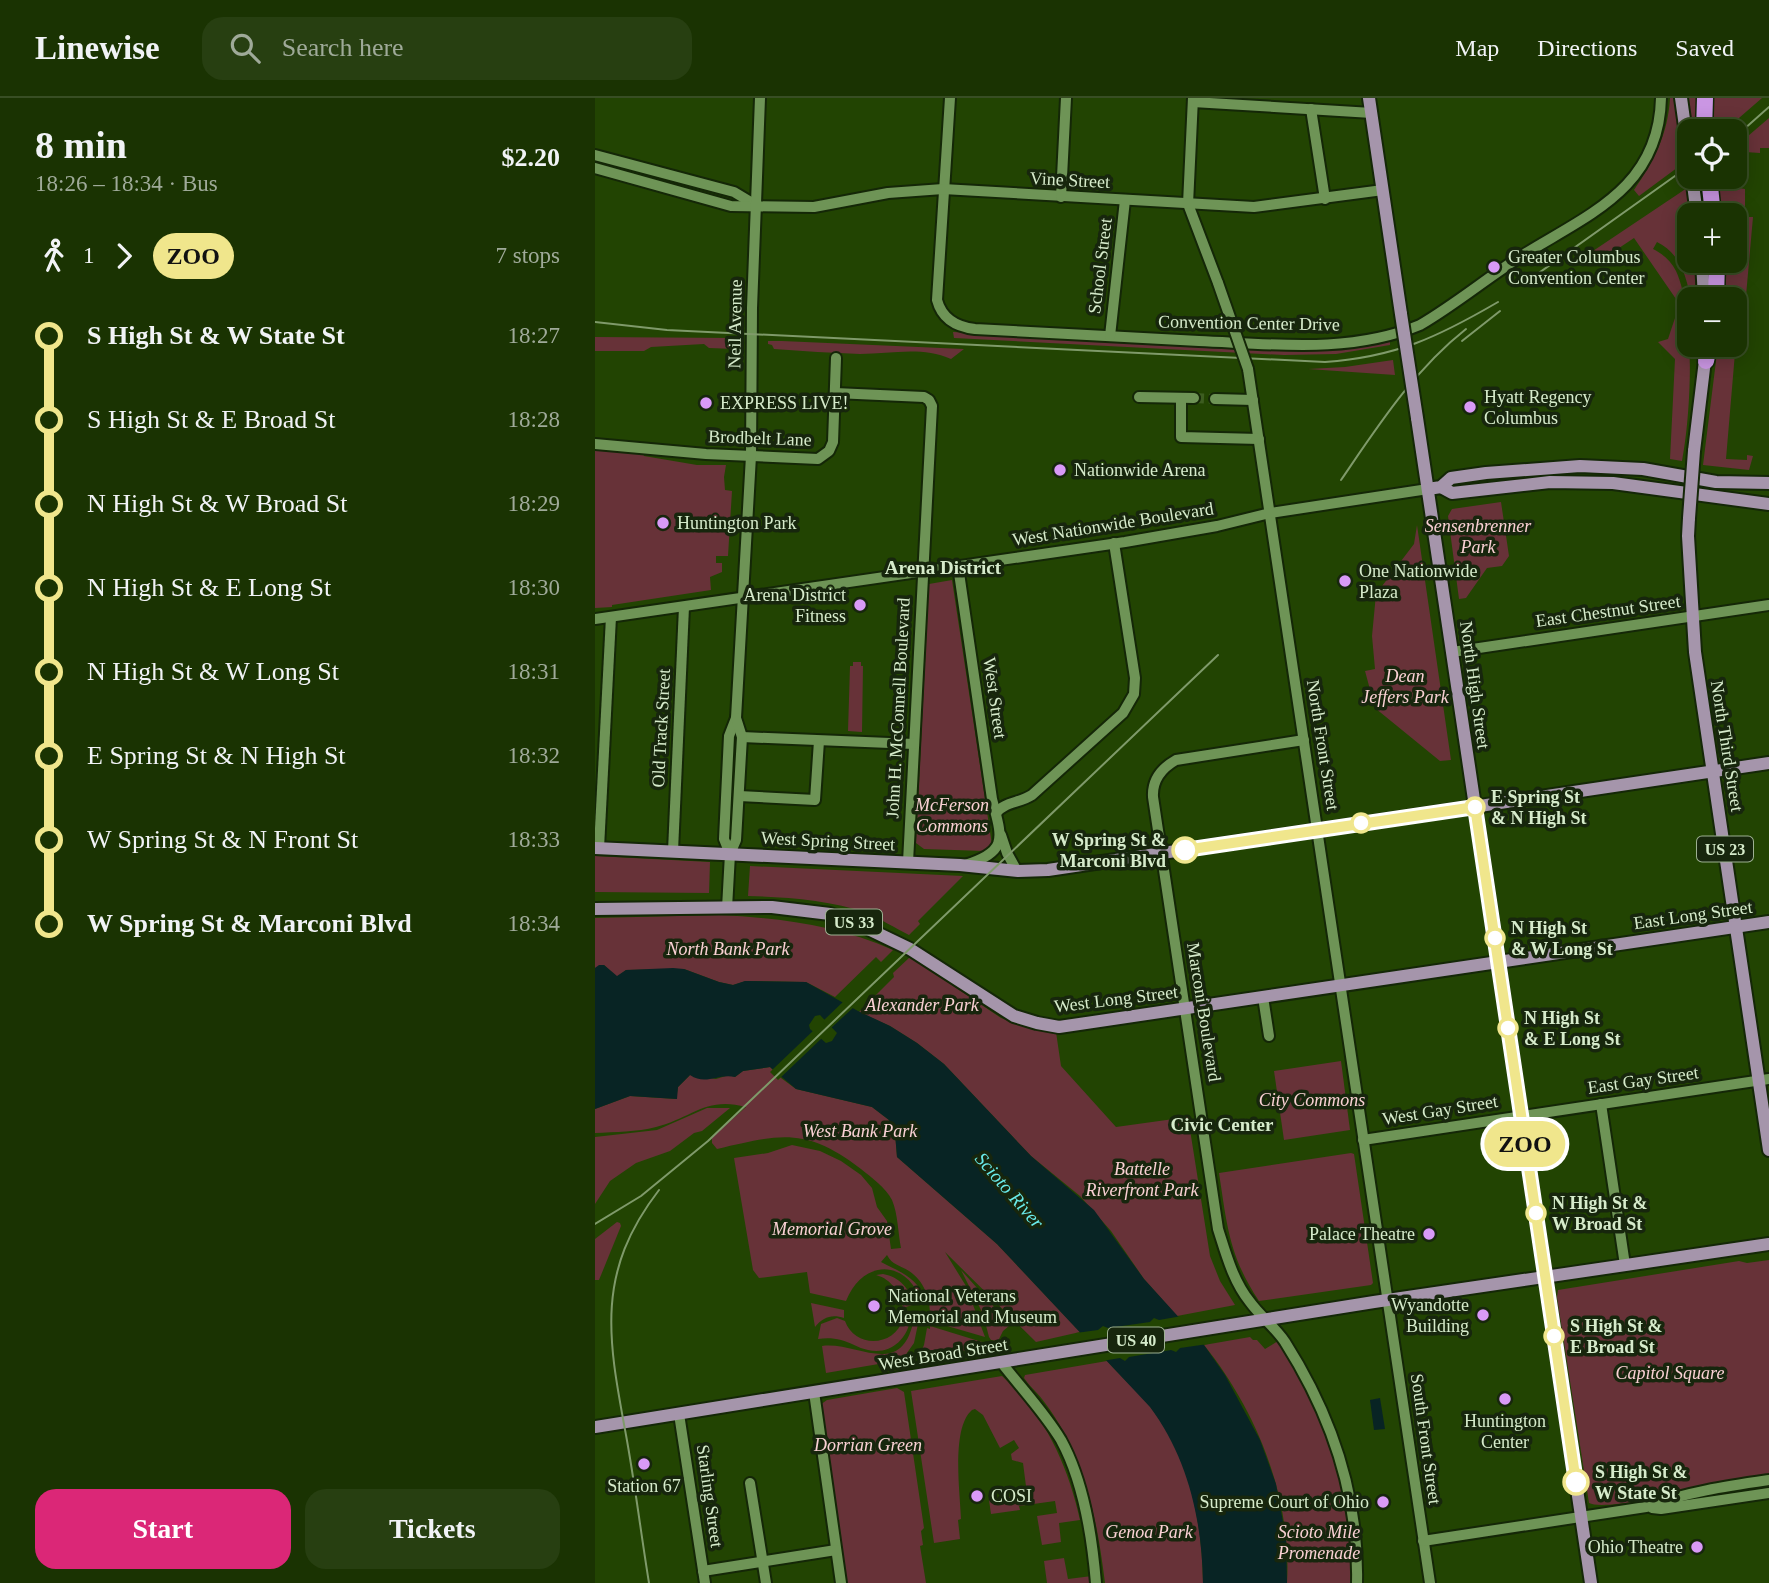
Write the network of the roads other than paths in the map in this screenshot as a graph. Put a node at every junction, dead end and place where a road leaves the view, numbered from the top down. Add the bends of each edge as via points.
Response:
1 (760, 98) edge
2 (950, 98) edge
3 (1066, 98) edge
4 (1370, 98) edge
5 (1661, 98) edge
6 (1681, 98) edge
7 (1705, 98) edge
8 (1193, 100) edge
9 (1311, 109) junction
10 (1372, 113) junction
11 (1684, 119) edge
12 (1704, 119) edge
13 (595, 155) edge
14 (595, 168) edge
15 (943, 190) junction
16 (1383, 190) junction
17 (1061, 197) junction
18 (1325, 199) junction
19 (1125, 200) junction
20 (1188, 204) junction
21 (756, 206) junction
22 (1110, 336) junction
23 (1706, 357) edge
24 (836, 358) dead end
25 (835, 393) junction
26 (1139, 397) dead end
27 (1194, 398) tunnel mouth
28 (1215, 398) tunnel mouth
29 (1181, 399) junction
30 (1253, 400) junction
31 (1259, 439) junction
32 (595, 444) edge
33 (751, 456) junction
34 (1769, 483) edge
35 (1736, 484) junction
36 (1434, 488) junction
37 (1724, 499) junction
38 (1769, 504) edge
39 (1270, 513) junction
40 (1114, 543) junction
41 (958, 566) junction
42 (923, 571) junction
43 (743, 598) junction
44 (1769, 605) edge
45 (684, 607) junction
46 (1691, 616) junction
47 (611, 617) junction
48 (595, 619) edge
49 (1452, 652) junction
50 (736, 718) junction
51 (742, 737) junction
52 (1304, 740) junction
53 (819, 741) junction
54 (914, 744) junction
55 (1769, 763) edge
56 (1713, 771) junction
57 (739, 796) junction
58 (1475, 807) junction
59 (996, 813) junction
60 (1318, 830) junction
61 (1001, 835) junction
62 (597, 848) edge
63 (673, 852) junction
64 (1163, 853) junction
65 (730, 854) junction
66 (908, 862) junction
67 (965, 865) junction
68 (1017, 871) junction
69 (727, 908) junction
70 (595, 909) edge
71 (1769, 922) edge
72 (1736, 927) junction
73 (1498, 962) junction
74 (1341, 985) junction
75 (1263, 997) junction
76 (1186, 1008) junction
77 (1269, 1036) dead end
78 (1764, 1079) edge
79 (1601, 1104) junction
80 (1521, 1116) junction
81 (1363, 1140) junction
82 (1769, 1150) edge
83 (1769, 1244) edge
84 (1625, 1265) junction
85 (1545, 1276) junction
86 (1388, 1300) junction
87 (1266, 1319) junction
88 (1001, 1362) junction
89 (814, 1392) junction
90 (679, 1414) junction
91 (595, 1427) edge
92 (1769, 1479) edge
93 (750, 1483) dead end
94 (1769, 1493) edge
95 (1646, 1507) junction
96 (1581, 1517) junction
97 (1423, 1541) junction
98 (836, 1550) junction
99 (763, 1562) junction
100 (703, 1571) junction
101 (705, 1583) edge
102 (766, 1583) edge
103 (841, 1583) edge
104 (1096, 1583) edge
105 (1357, 1583) edge
106 (1430, 1583) edge
107 (1591, 1583) edge

1 - 21 street, Neil Avenue
2 - 15 street, Convention Center Drive
3 - 17 street
4 - 10 main road, North High Street
5 - 22 street, Convention Center Drive via 1651,148 1636,175 1618,194 1420,325 1384,337 1321,345
6 - 11 main road
7 - 12 highway
8 - 9 street
8 - 20 street
9 - 10 street
9 - 18 street
10 - 16 main road, North High Street
13 - 21 street, Vine Street via 734,192
14 - 21 street, Vine Street via 731,206
15 - 17 street, Vine Street
15 - 21 street, Vine Street via 888,192 814,207
15 - 22 street, Convention Center Drive via 937,300 950,320 975,328
16 - 18 street, Vine Street
16 - 36 main road, North High Street, bridge via 1417,418
17 - 19 street, Vine Street
18 - 20 street, Vine Street via 1269,207
19 - 20 street, Vine Street
19 - 22 street, School Street
20 - 30 street, North Front Street, bridge via 1248,369
21 - 33 street, Neil Avenue
23 - 46 main road, North Third Street / US 23, bridge via 1688,536
24 - 25 street, Brodbelt Lane
25 - 33 street, Brodbelt Lane via 833,442 826,454 813,460
25 - 42 street, John H. McConnell Boulevard via 921,397 932,404
26 - 29 street
27 - 29 street
28 - 30 street
29 - 31 street via 1181,437
30 - 31 street, North Front Street
31 - 39 street, North Front Street
32 - 33 street, Brodbelt Lane
33 - 43 street, Neil Avenue
34 - 35 main road
35 - 36 main road via 1643,469 1580,466 1451,478
35 - 37 main road via 1727,489
36 - 37 main road via 1452,493 1555,482 1613,483
36 - 39 street, West Nationwide Boulevard
36 - 49 main road, North High Street
37 - 38 main road
39 - 40 street, West Nationwide Boulevard
39 - 52 street, North Front Street
40 - 41 street, West Nationwide Boulevard
40 - 59 street via 1135,678 1132,701 1032,795
41 - 42 street, West Nationwide Boulevard
41 - 59 street, West Street
42 - 43 street, West Nationwide Boulevard
42 - 54 street, John H. McConnell Boulevard
43 - 45 street, West Nationwide Boulevard
43 - 50 street, Neil Avenue
44 - 46 street, East Chestnut Street
45 - 47 street, West Nationwide Boulevard
45 - 63 street, Old Track Street
46 - 49 street, East Chestnut Street
46 - 56 main road, North Third Street / US 23
47 - 48 street, West Nationwide Boulevard
47 - 62 street
49 - 58 main road, North High Street
50 - 51 street via 736,734
50 - 65 street, Neil Avenue via 729,736 724,839
51 - 53 street
51 - 57 street, Neil Avenue
52 - 60 street, North Front Street
52 - 64 street, Marconi Boulevard via 1185,757 1167,765 1156,780 1153,797
53 - 54 street
53 - 57 street via 815,800
54 - 66 street, John H. McConnell Boulevard
55 - 56 main road, West Spring Street
56 - 58 main road, West Spring Street
56 - 72 main road, North Third Street / US 23
57 - 65 street, Neil Avenue via 736,840
58 - 60 main road, West Spring Street
58 - 73 main road, North High Street
59 - 61 street, West Street
60 - 64 main road, West Spring Street
60 - 74 street, North Front Street
61 - 67 street via 987,858
61 - 68 street, West Street
62 - 63 main road, West Spring Street
63 - 65 main road, West Spring Street
64 - 68 main road, West Spring Street
64 - 76 street, Marconi Boulevard
65 - 66 main road, West Spring Street
65 - 69 street, Neil Avenue
66 - 67 main road, West Spring Street
67 - 68 main road, West Spring Street
69 - 70 main road, West Long Street / US 33
69 - 76 main road, West Long Street / US 33 via 791,908 856,923 934,962 1002,1009 1037,1023 1065,1027
71 - 72 main road, East Long Street
72 - 73 main road, East Long Street / US 33
72 - 78 main road, North Third Street / US 23
73 - 74 main road, West Long Street / US 33
73 - 80 main road, North High Street
74 - 75 main road, West Long Street / US 33
74 - 81 street, North Front Street
75 - 76 main road, West Long Street / US 33
75 - 77 street
76 - 87 street, Marconi Boulevard via 1218,1229 1233,1275
78 - 79 street, East Gay Street
78 - 82 main road, North Third Street / US 23
79 - 80 street, East Gay Street
79 - 84 street
80 - 81 street, West Gay Street
80 - 85 main road, North High Street
81 - 86 street, North Front Street
83 - 84 main road, US 40
84 - 85 main road, US 40
85 - 86 main road, West Broad Street / US 40
85 - 96 main road, North High Street
86 - 87 main road, West Broad Street / US 40
86 - 97 street, South Front Street
87 - 88 main road, West Broad Street / US 40
87 - 105 street, Marconi Boulevard via 1306,1377 1332,1434 1354,1519
88 - 89 main road, West Broad Street / US 40
88 - 104 street via 1043,1414 1066,1453 1084,1506
89 - 90 main road, West Broad Street / US 40
89 - 98 street
90 - 91 main road, West Broad Street / US 40
90 - 100 street, Starling Street
92 - 95 street
93 - 99 street
94 - 95 street
95 - 96 street
96 - 97 street
96 - 107 main road, North High Street
97 - 106 street, South Front Street
98 - 99 street
98 - 103 street
99 - 100 street
99 - 102 street
100 - 101 street, Starling Street

